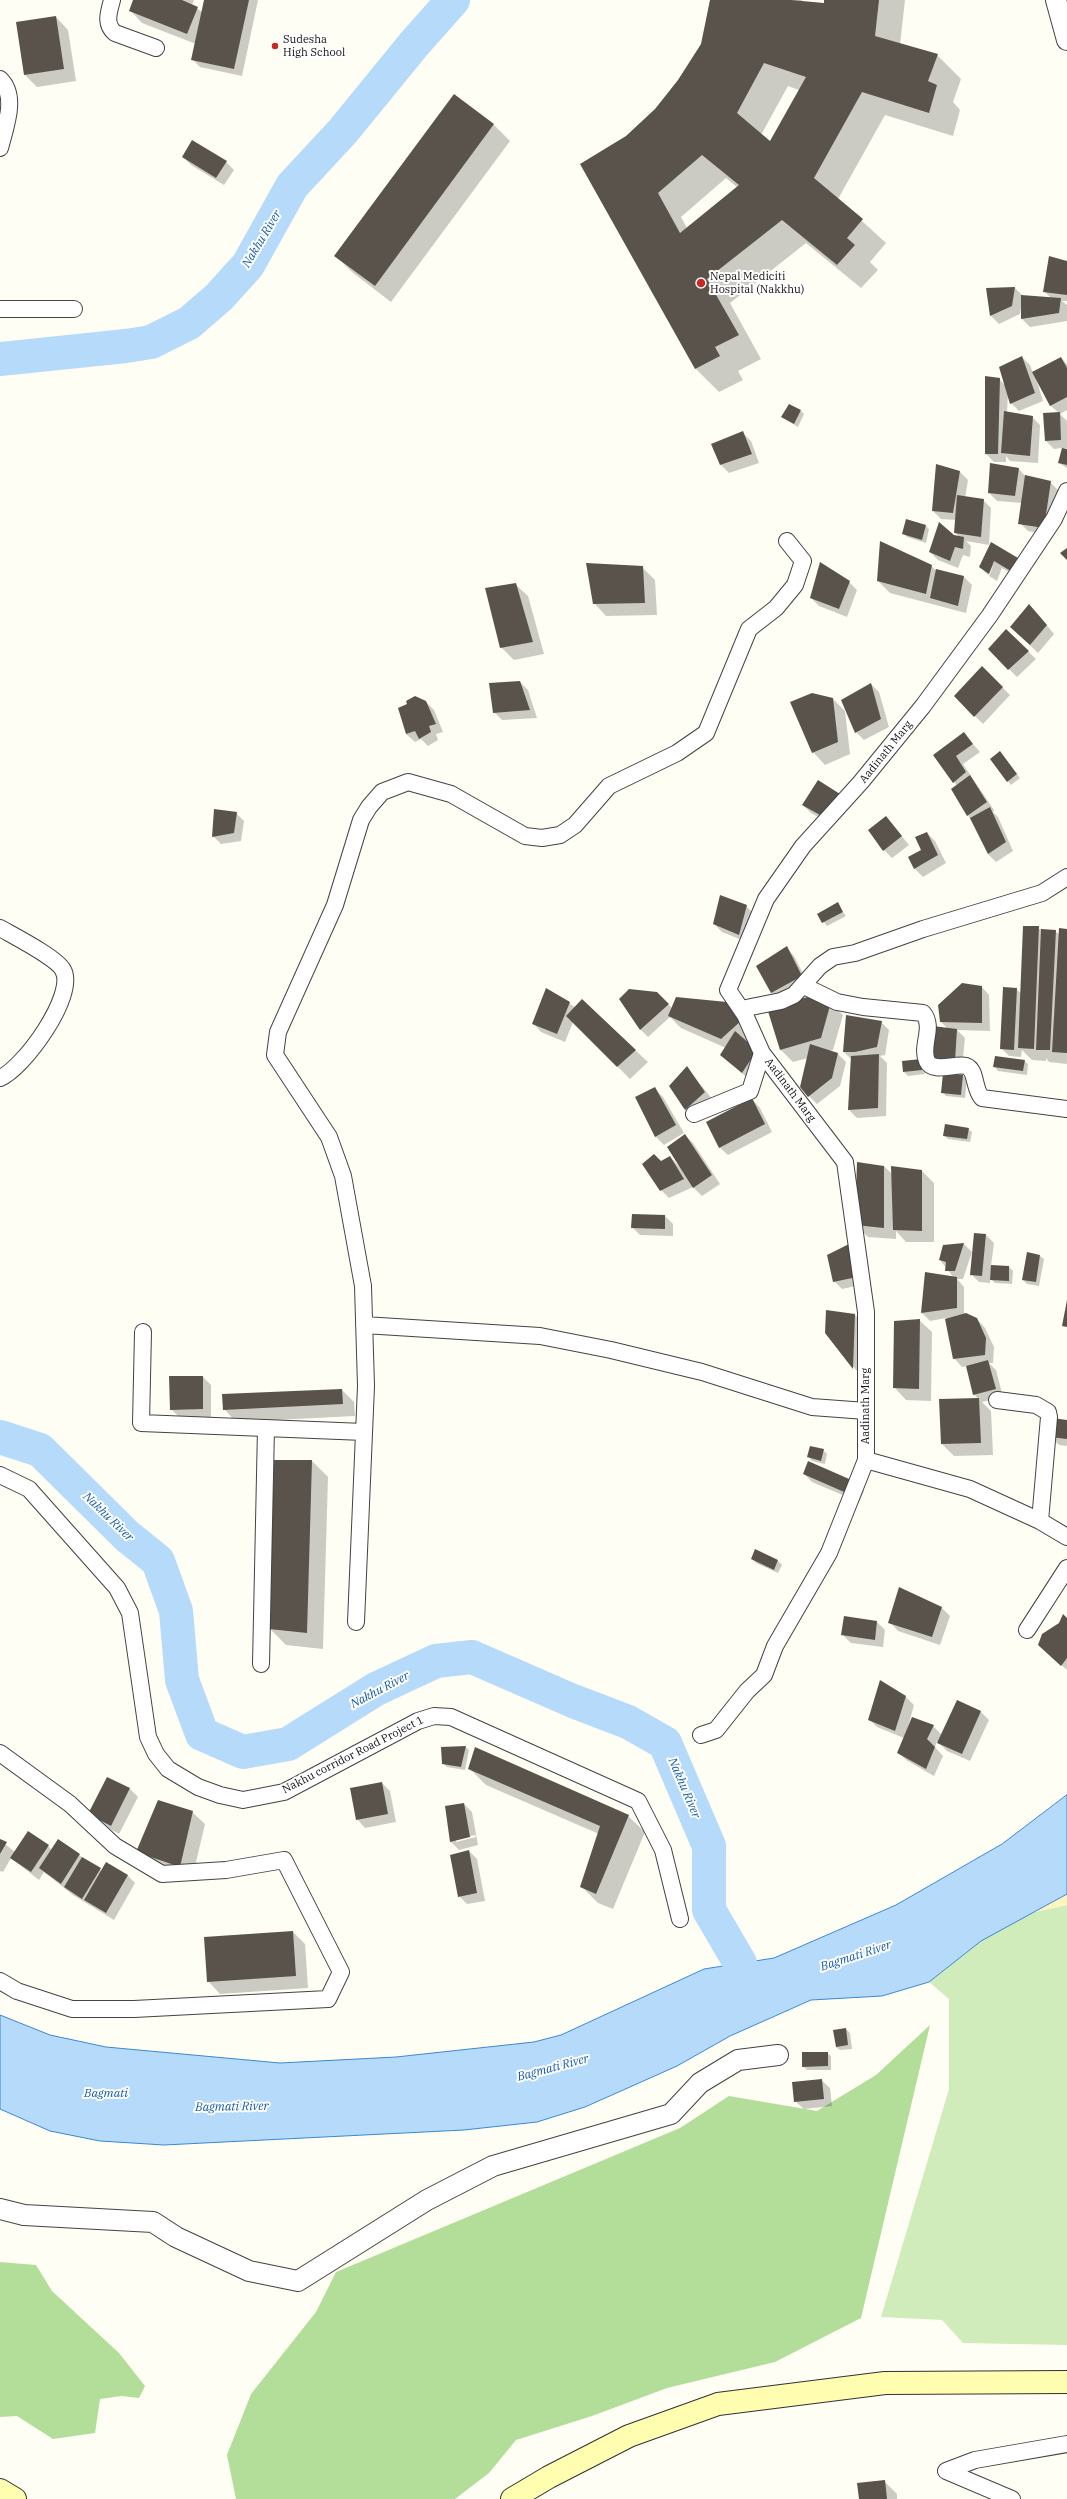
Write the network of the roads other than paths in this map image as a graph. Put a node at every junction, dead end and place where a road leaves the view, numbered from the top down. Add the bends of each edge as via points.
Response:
1 (112, 0) edge
2 (1056, 0) edge
3 (1067, 40) edge
4 (156, 48) dead end
5 (0, 79) edge
6 (0, 148) edge
7 (0, 309) edge
8 (74, 309) dead end
9 (1067, 490) edge
10 (787, 541) dead end
11 (1067, 877) edge
12 (0, 928) edge
13 (804, 986) junction
14 (743, 1012) junction
15 (762, 1053) junction
16 (0, 1078) edge
17 (1067, 1109) edge
18 (694, 1114) dead end
19 (364, 1325) junction
20 (143, 1332) dead end
21 (997, 1400) dead end
22 (866, 1411) junction
23 (266, 1428) junction
24 (364, 1432) junction
25 (866, 1460) junction
26 (0, 1475) edge
27 (1040, 1521) junction
28 (1067, 1537) edge
29 (1067, 1568) edge
30 (356, 1622) dead end
31 (1027, 1630) dead end
32 (261, 1664) dead end
33 (701, 1735) dead end
34 (0, 1753) edge
35 (680, 1919) dead end
36 (0, 1981) edge
37 (778, 2055) dead end
38 (0, 2209) edge
39 (1067, 2382) edge
40 (1067, 2444) edge
41 (0, 2490) edge
42 (15, 2499) edge
43 (512, 2499) edge
44 (1012, 2499) edge

1 - 4 street via 108,22 111,30
2 - 3 street
5 - 6 street via 5,84 9,96
7 - 8 street
9 - 14 street, Aadinath Marg via 1054,520 990,615 927,700 861,782 802,846 766,899 728,990
10 - 19 street via 803,561 795,585 776,608 749,629 706,732 678,753 609,786 575,825 560,835 542,838 525,836 451,794 408,782 382,792 361,820 335,905 278,1032 275,1055 329,1137 343,1176 363,1286
11 - 13 street via 1042,892 923,928 855,953 833,957 820,966
12 - 16 street via 56,962 64,970 67,982 60,1005 36,1043 8,1075
13 - 14 street via 794,995 781,1001
13 - 17 street via 837,1002 923,1013 928,1026 928,1063 934,1067 965,1066 970,1069 974,1075 976,1092 982,1098
14 - 15 street, Aadinath Marg
15 - 18 street via 750,1091
15 - 22 street, Aadinath Marg via 845,1162 866,1312
19 - 22 street via 540,1336 702,1372 812,1407
19 - 24 street
20 - 23 street via 141,1423
21 - 27 street via 1036,1405 1048,1412
22 - 25 street, Aadinath Marg
23 - 24 street
23 - 32 street
24 - 30 street
25 - 27 street via 970,1489
25 - 33 street, Aadinath Marg via 830,1552 775,1646 764,1675 747,1691 716,1730
26 - 35 street, Nakhu corridor Road Project 1 via 29,1489 117,1588 130,1614 148,1737 156,1754 168,1769 198,1787 243,1800 284,1792 418,1721 434,1716 451,1717 638,1800 663,1850
27 - 28 street
29 - 31 street
34 - 36 street via 70,1804 115,1846 162,1874 226,1870 284,1860 341,1972 328,1999 134,2009 72,2009 17,1991
37 - 38 street via 738,2060 700,2082 671,2114 493,2166 428,2200 298,2281 248,2271 176,2237 153,2222 24,2215
39 - 43 main road via 885,2383 718,2404 629,2436
40 - 44 street via 975,2460 946,2471
41 - 42 main road

